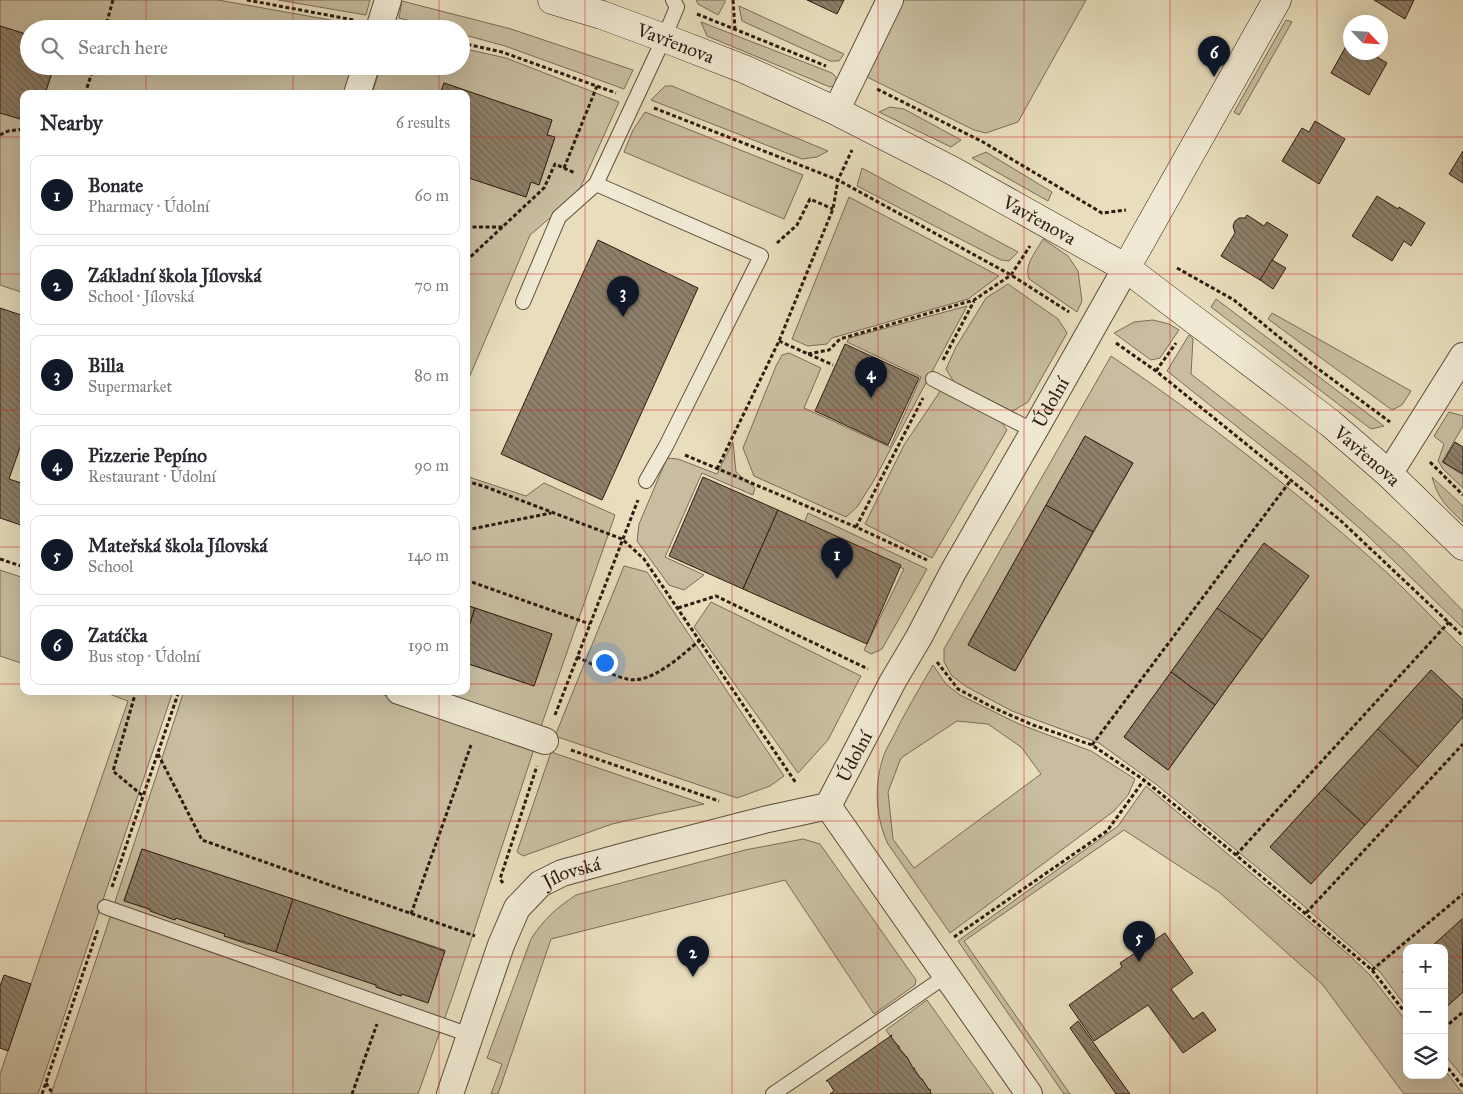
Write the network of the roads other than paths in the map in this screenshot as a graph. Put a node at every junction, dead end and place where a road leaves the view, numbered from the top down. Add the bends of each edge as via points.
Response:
1 (388, 0) edge
2 (552, 0) edge
3 (890, 0) edge
4 (1277, 0) edge
5 (675, 3) edge
6 (381, 20) edge
7 (664, 38) junction
8 (363, 75) edge
9 (358, 90) edge
10 (836, 110) junction
11 (596, 184) junction
12 (1126, 268) junction
13 (523, 302) dead end
14 (1463, 356) edge
15 (933, 379) road end
16 (1034, 432) junction
17 (1389, 474) junction
18 (646, 481) road end
19 (1463, 546) edge
20 (410, 695) edge
21 (545, 741) road end
22 (828, 806) junction
23 (105, 907) dead end
24 (946, 976) junction
25 (470, 1035) junction
26 (783, 1091) edge
27 (450, 1094) edge
28 (1029, 1094) edge

1 - 6 street
2 - 7 street, Vavřenova
3 - 10 street
4 - 12 street, Údolní
5 - 7 lane
7 - 10 street, Vavřenova
7 - 11 lane
8 - 9 street
10 - 12 street, Vavřenova
11 - 13 lane via 559,217
11 - 18 lane via 762,256
12 - 16 street, Údolní
12 - 17 street, Vavřenova via 1330,424
14 - 17 street
15 - 16 lane
16 - 22 street, Údolní via 953,572
17 - 19 street, Vavřenova
20 - 21 street
22 - 24 street
22 - 25 street, Jílovská via 562,873 540,884 517,908
23 - 25 lane
24 - 26 lane
24 - 28 street
25 - 27 street, Jílovská

